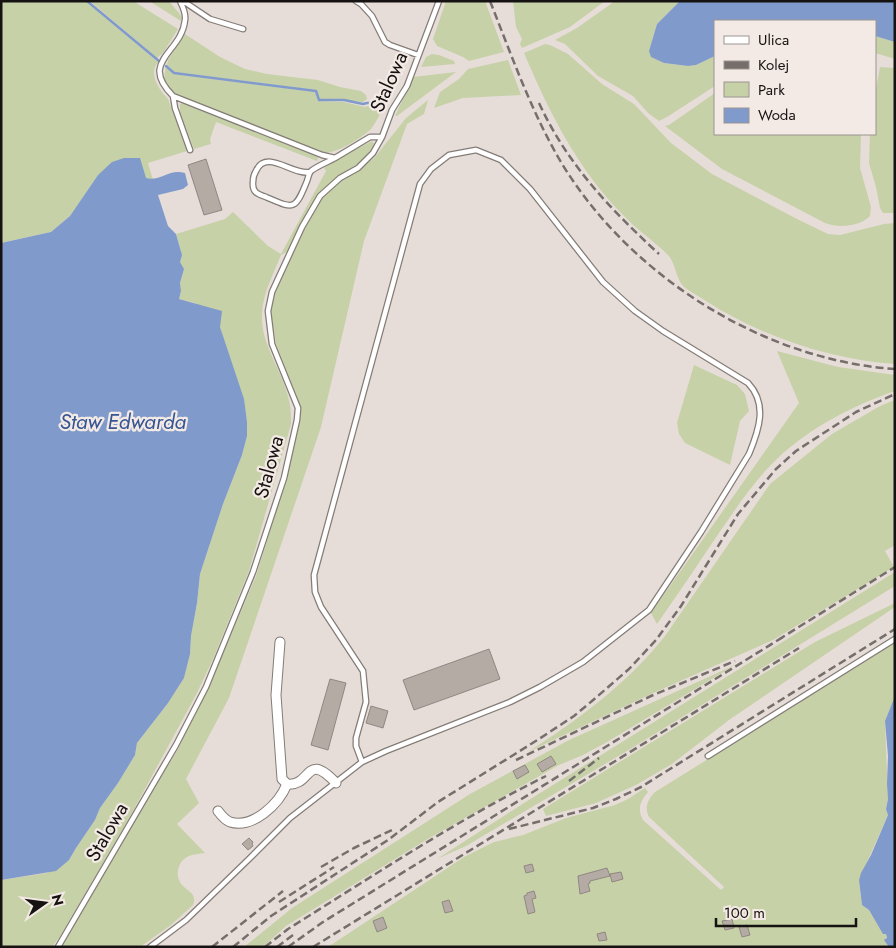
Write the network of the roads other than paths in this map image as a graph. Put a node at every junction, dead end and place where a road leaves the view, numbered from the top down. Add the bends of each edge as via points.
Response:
1 (182, 1) edge
2 (356, 1) edge
3 (439, 1) edge
4 (243, 29) dead end
5 (418, 55) junction
6 (174, 96) junction
7 (382, 137) junction
8 (190, 150) dead end
9 (334, 158) junction
10 (310, 172) junction
11 (895, 639) edge
12 (280, 642) dead end
13 (708, 756) dead end
14 (362, 762) junction
15 (336, 782) junction
16 (287, 784) junction
17 (218, 812) dead end
18 (58, 947) edge
19 (150, 947) edge

1 - 4 lane via 210,19
1 - 6 lane via 186,20 183,30 163,61 159,74
2 - 5 lane via 372,16 385,42
3 - 5 lane, Stalowa
5 - 7 lane, Stalowa
6 - 8 lane
6 - 9 lane
7 - 9 lane via 370,138
7 - 18 lane, Stalowa via 374,153 320,196 272,292 268,311 272,344 298,408 284,478 256,563 206,687 176,745
9 - 10 lane
10 - 10 lane via 299,201 293,206 255,192 252,184 261,163 272,162 301,173
11 - 13 lane
12 - 16 street via 276,695 281,775
14 - 14 lane via 502,706 540,687 583,662 649,610 749,454 761,419 759,398 748,383 635,311 603,282 515,173 501,160 476,150 449,154 431,169 420,184 314,575 315,592 321,608 363,671 366,702 356,738
14 - 15 lane
15 - 16 street via 323,770 317,769 297,782
15 - 19 lane via 290,818 186,920
16 - 17 street via 277,801 252,821 229,822

